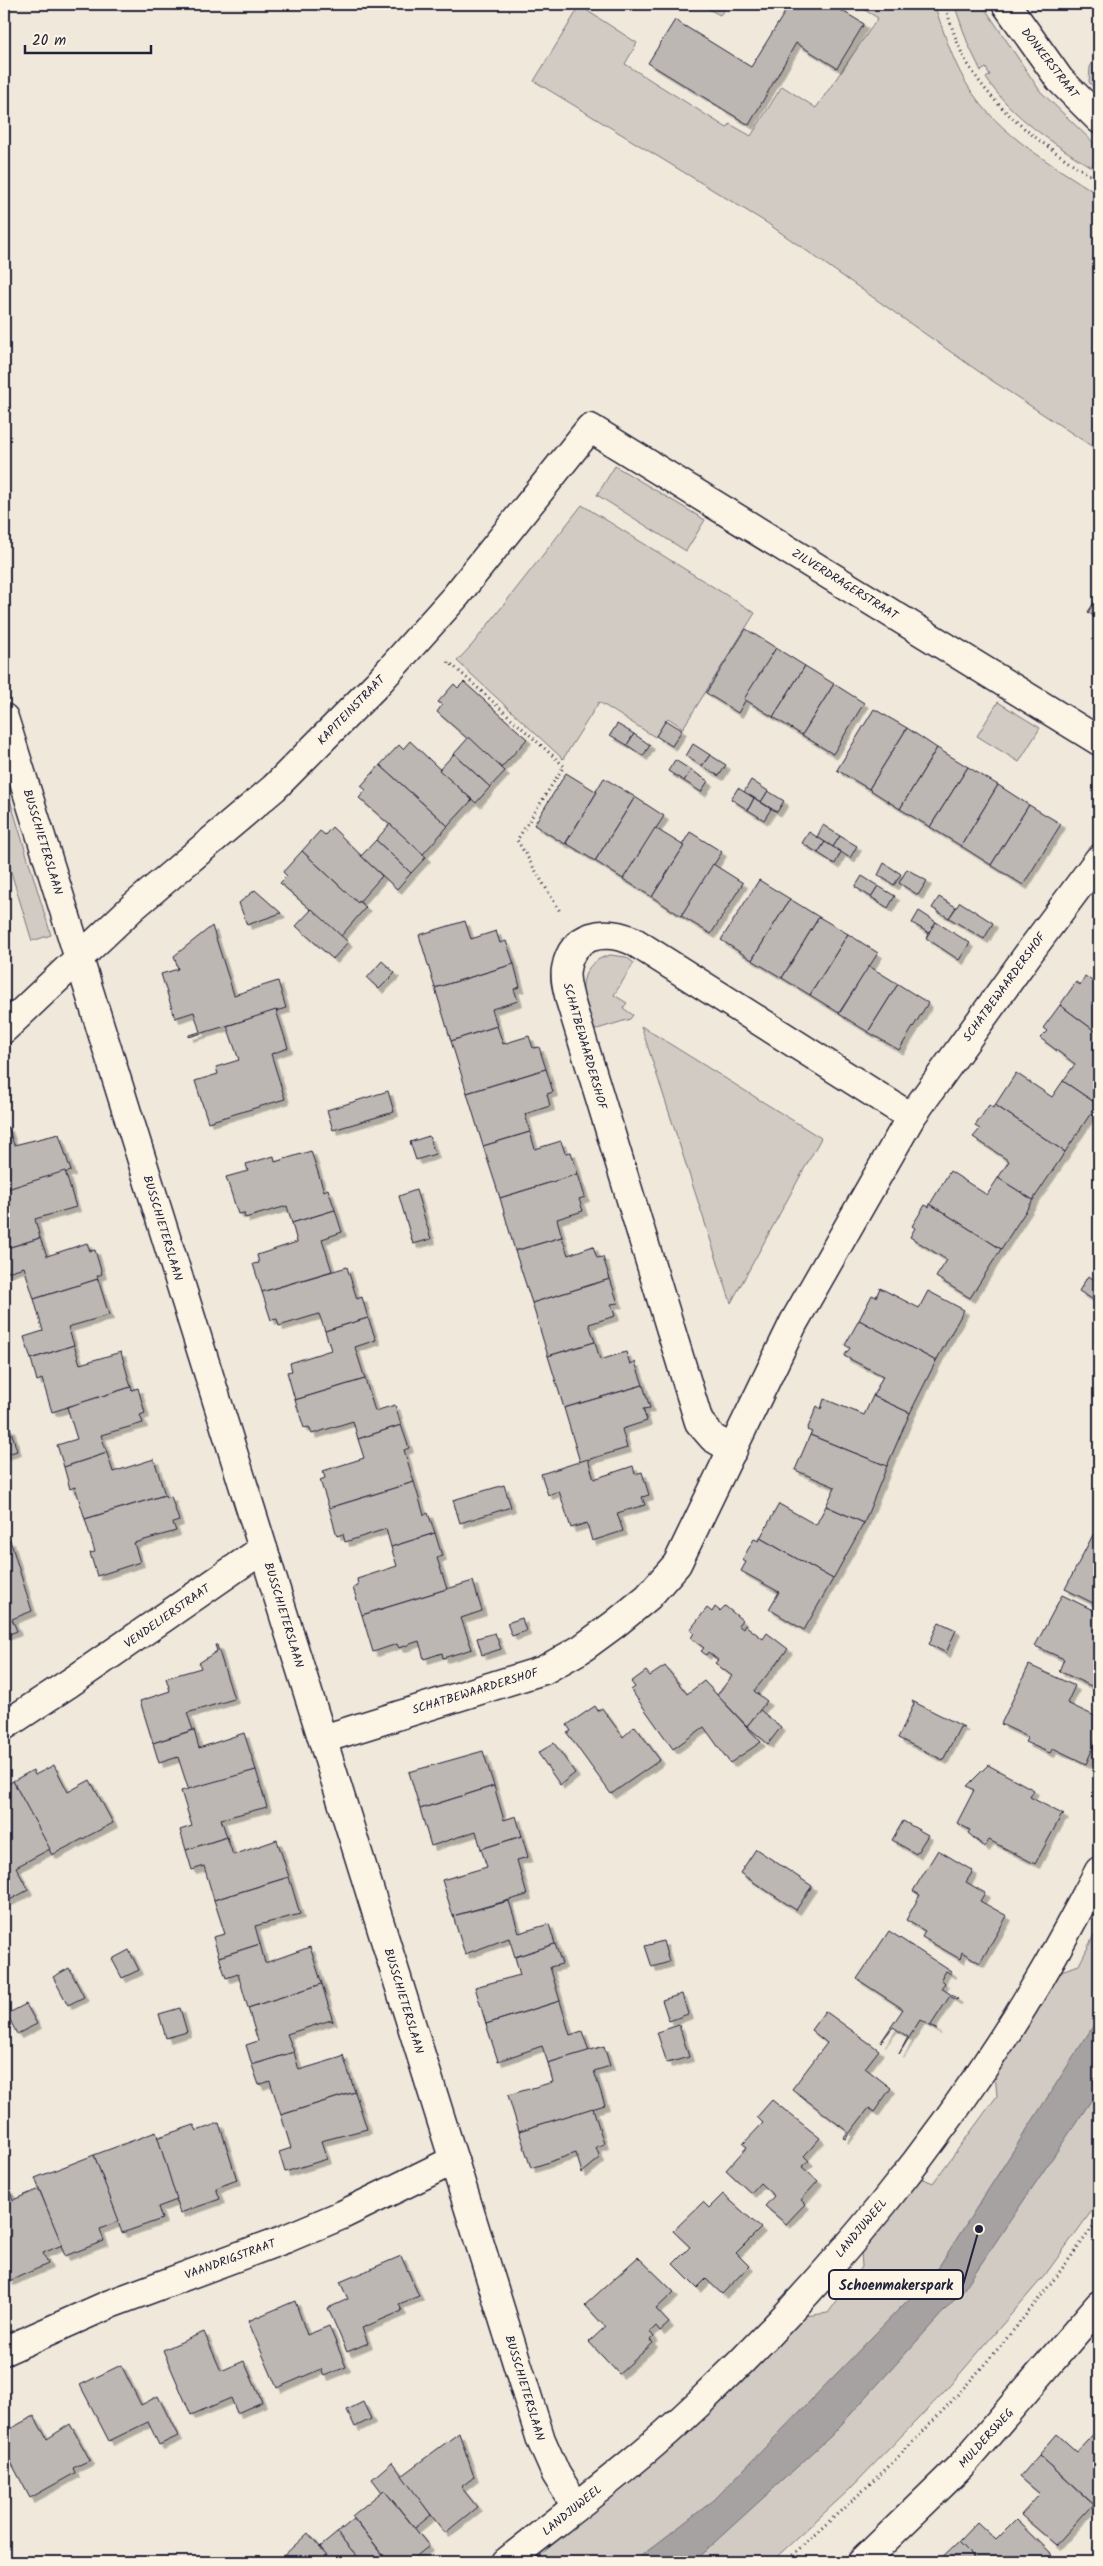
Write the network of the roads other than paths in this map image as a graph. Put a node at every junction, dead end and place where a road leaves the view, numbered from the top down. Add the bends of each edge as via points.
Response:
1 (1006, 4) edge
2 (1099, 119) edge
3 (590, 428) joint
4 (4, 718) edge
5 (1099, 741) edge
6 (1099, 859) edge
7 (79, 959) junction
8 (4, 1030) edge
9 (911, 1117) junction
10 (733, 1450) junction
11 (263, 1549) junction
12 (71, 1682) junction
13 (4, 1715) edge
14 (4, 1726) edge
15 (323, 1739) junction
16 (1099, 1871) edge
17 (454, 2160) junction
18 (1099, 2305) edge
19 (4, 2351) edge
20 (576, 2506) junction
21 (506, 2562) edge
22 (862, 2562) edge

1 - 2 street, DONKERSTRAAT via 1060,80
3 - 5 street, ZILVERDRAGERSTRAAT
3 - 7 street, KAPITEINSTRAAT via 455,597 377,684 274,788 133,907
4 - 7 street, BUSSCHIETERSLAAN
6 - 9 street, SCHATBEWAARDERSHOF
7 - 8 street, KAPITEINSTRAAT
7 - 11 street, BUSSCHIETERSLAAN
9 - 10 street, SCHATBEWAARDERSHOF via 794,1322
9 - 10 street, SCHATBEWAARDERSHOF via 633,941 618,934 604,933 579,943 570,955 565,970 570,1000 699,1422 713,1438
10 - 15 street, SCHATBEWAARDERSHOF via 677,1564 648,1597 581,1649 544,1670
11 - 12 street, VENDELIERSTRAAT
11 - 15 street, BUSSCHIETERSLAAN
12 - 13 street, VENDELIERSTRAAT
12 - 14 street, VENDELIERSTRAAT
15 - 17 street, BUSSCHIETERSLAAN
16 - 20 street, LANDJUWEEL via 1023,2005 942,2125 890,2193 780,2322 739,2364 635,2460
17 - 19 street, VAANDRIGSTRAAT via 285,2240 118,2301
17 - 20 street, BUSSCHIETERSLAAN via 548,2458
18 - 22 street, MULDERSWEG via 962,2465
20 - 21 street, LANDJUWEEL

